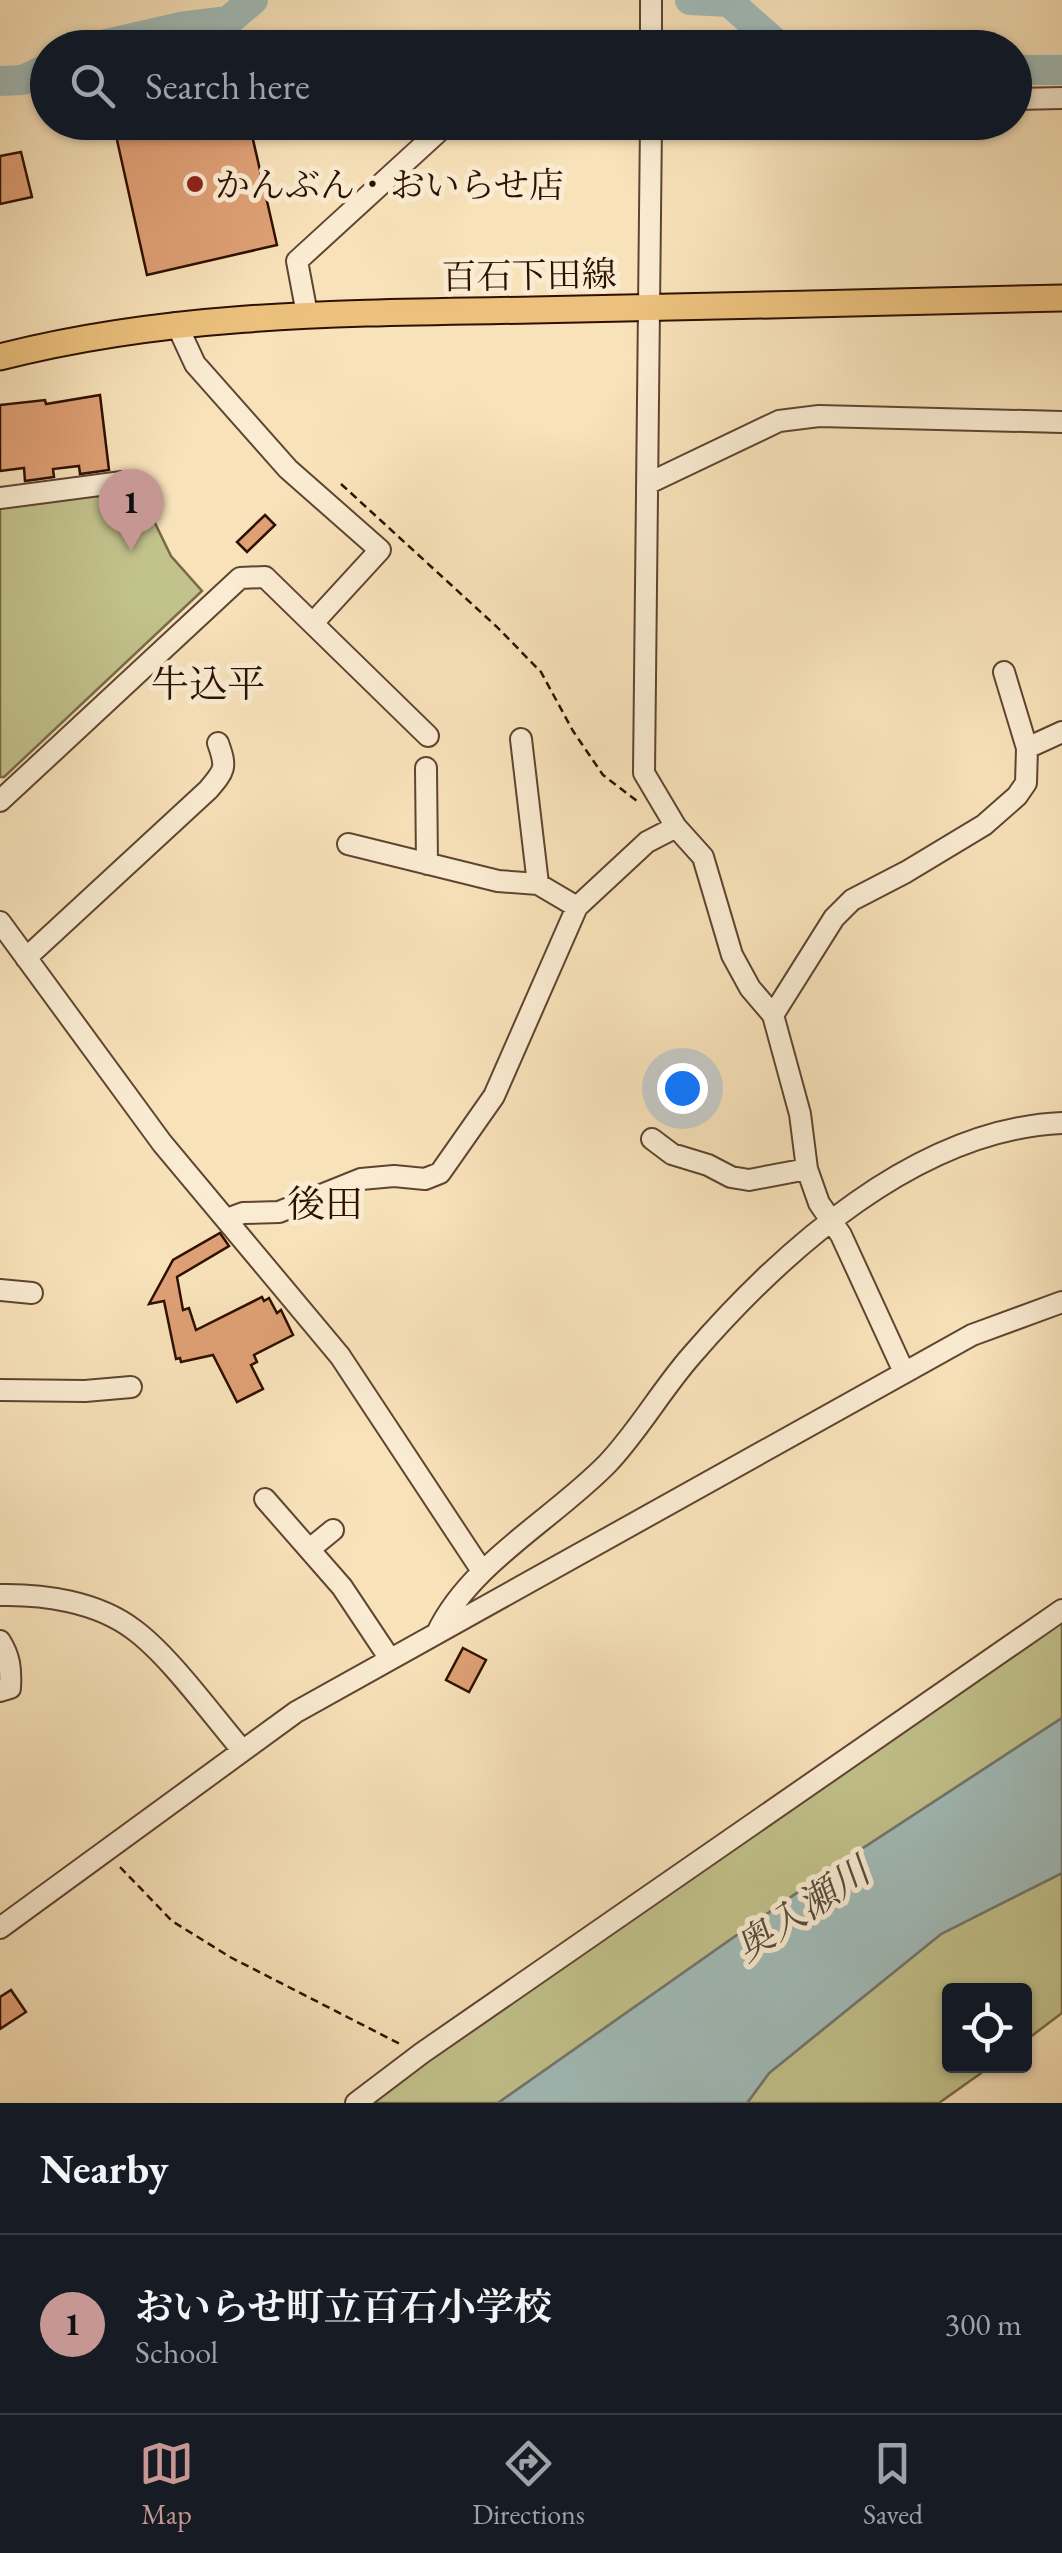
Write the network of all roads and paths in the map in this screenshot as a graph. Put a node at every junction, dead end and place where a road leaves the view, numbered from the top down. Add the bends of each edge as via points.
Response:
1 (651, 0) edge
2 (651, 30) edge
3 (1062, 98) edge
4 (1032, 99) edge
5 (430, 140) edge
6 (651, 140) edge
7 (1062, 298) edge
8 (649, 308) junction
9 (307, 314) junction
10 (176, 323) junction
11 (0, 357) edge
12 (1062, 422) edge
13 (122, 482) dead end
14 (341, 484) dead end
15 (647, 484) junction
16 (0, 498) edge
17 (313, 624) junction
18 (1004, 672) dead end
19 (1062, 732) edge
20 (428, 736) dead end
21 (521, 740) dead end
22 (218, 743) dead end
23 (1027, 748) junction
24 (426, 768) dead end
25 (0, 801) edge
26 (668, 830) junction
27 (348, 844) dead end
28 (427, 864) junction
29 (538, 884) junction
30 (577, 907) junction
31 (0, 922) edge
32 (26, 958) junction
33 (773, 1016) junction
34 (1062, 1122) edge
35 (652, 1138) dead end
36 (807, 1168) junction
37 (227, 1219) junction
38 (829, 1220) junction
39 (0, 1290) edge
40 (32, 1292) dead end
41 (1062, 1302) edge
42 (904, 1372) junction
43 (132, 1387) dead end
44 (0, 1390) edge
45 (266, 1499) dead end
46 (334, 1530) dead end
47 (310, 1548) junction
48 (482, 1571) junction
49 (0, 1595) edge
50 (1062, 1610) edge
51 (437, 1632) junction
52 (0, 1641) edge
53 (390, 1659) junction
54 (0, 1690) edge
55 (242, 1750) junction
56 (106, 1850) junction
57 (0, 1928) edge
58 (422, 2053) junction
59 (356, 2103) edge

1 - 2 street
3 - 4 street
5 - 9 street via 297,261
6 - 8 street
7 - 8 main road, 百石下田線
8 - 9 main road, 百石下田線
8 - 15 street
9 - 10 main road, 百石下田線
10 - 11 main road, 百石下田線
10 - 17 street via 194,364 288,470 380,550
12 - 15 street via 779,420
13 - 16 street
14 - 26 path via 542,672 603,775
15 - 26 street via 644,772
17 - 20 street
17 - 25 street via 265,577 240,578
18 - 23 street
19 - 23 street
21 - 29 street
22 - 32 street via 223,772 208,790
23 - 33 street via 1026,783 1016,796 984,825 852,900
24 - 28 street
26 - 30 street
26 - 33 street via 704,857 732,955
27 - 28 street
28 - 29 street
29 - 30 street
30 - 37 street via 494,1096 440,1173 425,1180 361,1178 278,1212
31 - 32 street
32 - 37 street
33 - 36 street
34 - 38 street via 1018,1128 927,1159
35 - 36 street via 672,1154 731,1177 749,1180
36 - 38 street
37 - 48 street via 340,1356
38 - 42 street
38 - 48 street via 692,1355 610,1461
39 - 40 street
41 - 42 street via 972,1335
42 - 51 street
43 - 44 street
45 - 47 street
46 - 47 street
47 - 53 street
48 - 51 street
49 - 55 street via 51,1598 134,1629
50 - 58 street
51 - 53 street
52 - 54 street via 11,1672 10,1688
53 - 55 street
55 - 56 street
56 - 57 street
56 - 58 path via 186,1930
58 - 59 street

